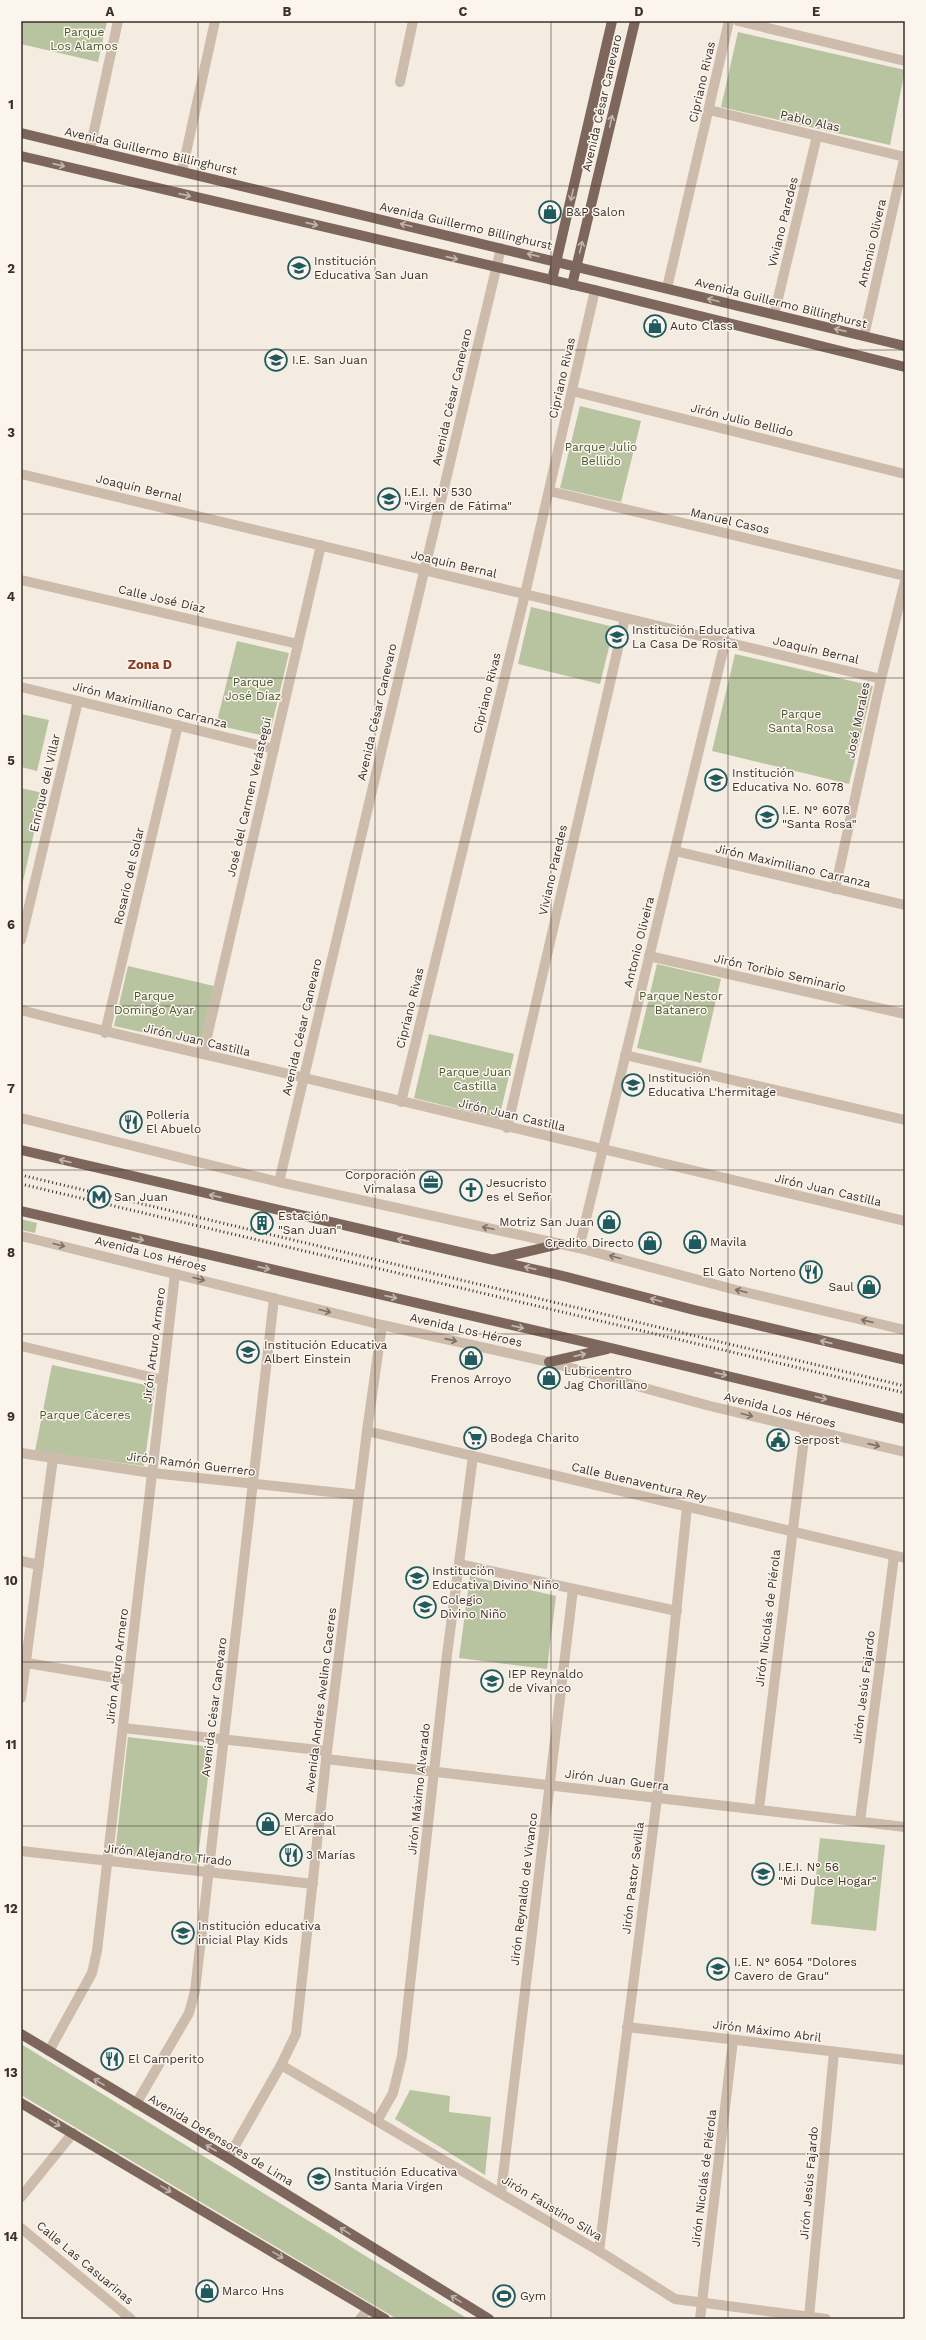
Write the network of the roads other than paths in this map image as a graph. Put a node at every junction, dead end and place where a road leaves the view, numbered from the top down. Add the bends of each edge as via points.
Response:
1 (118, 21) edge
2 (215, 21) edge
3 (413, 21) edge
4 (612, 21) edge
5 (635, 21) edge
6 (729, 21) edge
7 (738, 21) edge
8 (905, 61) edge
9 (400, 82) dead end
10 (709, 110) junction
11 (21, 133) edge
12 (817, 136) junction
13 (90, 149) junction
14 (21, 156) edge
15 (905, 156) edge
16 (182, 171) junction
17 (501, 248) junction
18 (557, 261) junction
19 (576, 266) junction
20 (496, 268) junction
21 (552, 280) junction
22 (572, 285) junction
23 (668, 288) junction
24 (595, 290) junction
25 (774, 315) junction
26 (864, 336) junction
27 (905, 346) edge
28 (905, 367) edge
29 (572, 391) junction
30 (21, 474) edge
31 (905, 474) edge
32 (549, 491) junction
33 (321, 545) junction
34 (424, 570) junction
35 (905, 576) edge
36 (21, 580) edge
37 (905, 581) edge
38 (525, 594) junction
39 (625, 618) junction
40 (725, 642) junction
41 (298, 644) junction
42 (881, 679) junction
43 (21, 687) edge
44 (78, 701) junction
45 (178, 725) junction
46 (274, 749) junction
47 (675, 852) junction
48 (835, 889) junction
49 (25, 905) edge
50 (905, 905) edge
51 (21, 940) edge
52 (649, 956) junction
53 (21, 1010) edge
54 (905, 1014) edge
55 (105, 1033) junction
56 (203, 1054) junction
57 (625, 1055) junction
58 (304, 1078) junction
59 (400, 1102) junction
60 (21, 1118) edge
61 (905, 1120) edge
62 (507, 1128) junction
63 (21, 1150) edge
64 (603, 1150) junction
65 (279, 1182) junction
66 (21, 1211) edge
67 (905, 1221) edge
68 (21, 1236) edge
69 (560, 1244) junction
70 (579, 1248) junction
71 (493, 1259) junction
72 (175, 1274) junction
73 (274, 1298) junction
74 (382, 1325) junction
75 (905, 1330) edge
76 (21, 1346) edge
77 (611, 1348) junction
78 (905, 1360) edge
79 (549, 1362) junction
80 (163, 1380) junction
81 (905, 1419) edge
82 (805, 1430) junction
83 (367, 1431) junction
84 (905, 1452) edge
85 (21, 1453) edge
86 (473, 1456) junction
87 (53, 1458) junction
88 (152, 1473) junction
89 (253, 1485) junction
90 (359, 1494) junction
91 (687, 1507) junction
92 (791, 1531) junction
93 (894, 1556) junction
94 (905, 1558) edge
95 (21, 1561) edge
96 (459, 1564) junction
97 (39, 1565) junction
98 (573, 1589) junction
99 (677, 1611) junction
100 (23, 1662) edge
101 (128, 1680) junction
102 (21, 1698) edge
103 (123, 1728) junction
104 (223, 1739) junction
105 (327, 1755) junction
106 (434, 1772) junction
107 (549, 1785) junction
108 (657, 1798) junction
109 (759, 1809) junction
110 (860, 1821) junction
111 (905, 1826) edge
112 (21, 1851) edge
113 (107, 1861) junction
114 (208, 1872) junction
115 (313, 1884) junction
116 (627, 2027) junction
117 (21, 2034) edge
118 (733, 2040) junction
119 (48, 2051) junction
120 (834, 2052) junction
121 (905, 2060) edge
122 (282, 2065) junction
123 (21, 2103) edge
124 (136, 2104) junction
125 (377, 2121) junction
126 (73, 2134) junction
127 (228, 2158) junction
128 (501, 2193) junction
129 (21, 2197) edge
130 (21, 2228) edge
131 (599, 2251) junction
132 (702, 2303) junction
133 (368, 2309) junction
134 (809, 2317) junction
135 (132, 2319) edge
136 (360, 2319) edge
137 (385, 2319) edge
138 (489, 2319) edge
139 (700, 2319) edge
140 (826, 2319) edge

1 - 13 street
2 - 16 street
3 - 9 street
4 -> 18 main road, Avenida César Canevaro
19 -> 5 main road, Avenida César Canevaro
6 - 10 street, Cipriano Rivas
7 - 8 street
10 - 12 street, Pablo Alas
10 - 23 street, Cipriano Rivas
11 - 13 main road, Avenida Guillermo Billinghurst
12 - 15 street, Pablo Alas
12 - 25 street, Viviano Paredes
13 - 16 main road, Avenida Guillermo Billinghurst
14 -> 20 main road
15 - 26 street, Antonio Olivera
17 -> 16 main road, Avenida Guillermo Billinghurst
18 -> 17 main road, Avenida Guillermo Billinghurst
17 - 20 street, Avenida César Canevaro
18 - 19 main road, Avenida Guillermo Billinghurst
18 - 21 main road, Avenida César Canevaro
19 - 22 main road, Avenida César Canevaro
19 - 23 main road, Avenida Guillermo Billinghurst
20 - 21 main road
20 - 34 street, Avenida César Canevaro
21 - 22 main road
22 - 24 main road
25 -> 23 main road, Avenida Guillermo Billinghurst
24 - 28 main road
24 - 29 street, Cipriano Rivas
26 -> 25 main road, Avenida Guillermo Billinghurst
26 - 27 main road, Avenida Guillermo Billinghurst
29 - 31 street, Jirón Julio Bellido
29 - 32 street, Cipriano Rivas
30 - 33 street, Joaquín Bernal
32 - 35 street, Manuel Casos
32 - 38 street, Cipriano Rivas
33 - 34 street, Joaquín Bernal
33 - 41 street, José del Carmen Verástegui
34 - 38 street, Joaquín Bernal
34 - 58 street, Avenida César Canevaro
36 - 41 street, Calle José Díaz
37 - 42 street, José Morales
38 - 39 street, Joaquín Bernal
38 - 59 street, Cipriano Rivas
39 - 40 street, Joaquín Bernal
39 - 62 street, Viviano Paredes
40 - 42 street, Joaquín Bernal
40 - 47 street, Antonio Oliveira
41 - 46 street, José del Carmen Verástegui
42 - 48 street, José Morales
43 - 44 street, Jirón Maximiliano Carranza
44 - 45 street, Jirón Maximiliano Carranza
44 - 49 street, Enrique del Villar
45 - 46 street, Jirón Maximiliano Carranza
45 - 55 street, Rosario del Solar
46 - 56 street, José del Carmen Verástegui
47 - 48 street, Jirón Maximiliano Carranza
47 - 52 street, Antonio Oliveira
48 - 50 street, Jirón Maximiliano Carranza
49 - 51 street, Enrique del Villar
52 - 54 street, Jirón Toribio Seminario
52 - 57 street, Antonio Oliveira
53 - 55 street, Jirón Juan Castilla
55 - 56 street, Jirón Juan Castilla
56 - 58 street, Jirón Juan Castilla
57 - 61 street
57 - 64 street, Antonio Oliveira
58 - 59 street, Jirón Juan Castilla
58 - 65 street, Avenida César Canevaro
59 - 62 street, Jirón Juan Castilla
60 - 65 street
62 - 64 street, Jirón Juan Castilla
71 -> 63 main road via 390,1238
64 - 67 street, Jirón Juan Castilla
64 - 70 street, Antonio Oliveira
69 -> 65 street
66 -> 77 main road, Avenida Los Héroes
68 -> 72 street, Avenida Los Héroes
69 - 70 street
69 - 71 main road
75 -> 70 street via 736,1290
78 -> 71 main road
72 -> 73 street, Avenida Los Héroes
72 - 80 street, Jirón Arturo Armero
73 -> 74 street, Avenida Los Héroes
73 - 89 street, Avenida César Canevaro
74 -> 79 street, Avenida Los Héroes
74 - 83 street, Avenida Andres Avelino Caceres
76 - 80 street
79 -> 77 main road
77 -> 81 main road, Avenida Los Héroes
79 -> 82 street, Avenida Los Héroes
80 - 88 street, Jirón Arturo Armero
82 -> 84 street, Avenida Los Héroes
82 - 92 street, Jirón Nicolás de Piérola
83 - 86 street, Calle Buenaventura Rey
83 - 90 street, Avenida Andres Avelino Caceres
85 - 87 street, Jirón Ramón Guerrero
86 - 91 street, Calle Buenaventura Rey
86 - 96 street, Jirón Máximo Alvarado
87 - 88 street, Jirón Ramón Guerrero
87 - 97 street
88 - 89 street, Jirón Ramón Guerrero
88 - 101 street, Jirón Arturo Armero
89 - 90 street, Jirón Ramón Guerrero
89 - 104 street, Avenida César Canevaro
90 - 105 street, Avenida Andres Avelino Caceres
91 - 92 street, Calle Buenaventura Rey
91 - 99 street, Jirón Pastor Sevilla
92 - 93 street, Calle Buenaventura Rey
92 - 109 street, Jirón Nicolás de Piérola
93 - 94 street, Calle Buenaventura Rey
93 - 110 street, Jirón Jesús Fajardo
95 - 97 street
96 - 98 street
96 - 106 street, Jirón Máximo Alvarado
97 - 100 street
98 - 99 street
98 - 107 street, Jirón Reynaldo de Vivanco
99 - 108 street, Jirón Pastor Sevilla
100 - 101 street
100 - 102 street
101 - 103 street, Jirón Arturo Armero
103 - 104 street, Jirón Juan Guerra
103 - 113 street, Jirón Arturo Armero
104 - 105 street, Jirón Juan Guerra
104 - 114 street, Avenida César Canevaro
105 - 106 street, Jirón Juan Guerra
105 - 115 street, Avenida Andres Avelino Caceres
106 - 107 street, Jirón Juan Guerra
106 - 125 street, Jirón Máximo Alvarado via 402,2056 393,2092
107 - 108 street, Jirón Juan Guerra
107 - 128 street, Jirón Reynaldo de Vivanco
108 - 109 street, Jirón Juan Guerra
108 - 116 street, Jirón Pastor Sevilla
109 - 110 street, Jirón Juan Guerra
110 - 111 street, Jirón Juan Guerra
112 - 113 street, Jirón Alejandro Tirado
113 - 114 street, Jirón Alejandro Tirado
113 - 119 street, Jirón Arturo Armero via 97,1951 92,1973
114 - 115 street, Jirón Alejandro Tirado
114 - 124 street, Avenida César Canevaro via 195,1991 189,2014
115 - 122 street, Avenida Andres Avelino Caceres via 296,2034
116 - 118 street, Jirón Máximo Abril
116 - 131 street, Jirón Pastor Sevilla
117 - 119 main road, Avenida Defensores de Lima
118 - 120 street, Jirón Máximo Abril
118 - 132 street, Jirón Nicolás de Piérola
124 -> 119 main road, Avenida Defensores de Lima
120 - 121 street, Jirón Máximo Abril
120 - 134 street, Jirón Jesús Fajardo
122 - 125 street, Jirón Faustino Silva
122 - 127 street, Avenida Andres Avelino Caceres
123 -> 126 main road
127 -> 124 main road, Avenida Defensores de Lima
125 - 128 street, Jirón Faustino Silva
126 - 129 street
126 -> 133 main road
138 -> 127 main road, Avenida Defensores de Lima
128 - 131 street, Jirón Faustino Silva
130 - 135 street, Calle Las Casuarinas
131 - 132 street, Jirón Faustino Silva via 675,2299
132 - 134 street, Jirón Faustino Silva
132 - 139 street, Jirón Nicolás de Piérola
133 - 136 street
133 - 137 main road
134 - 140 street, Jirón Faustino Silva

